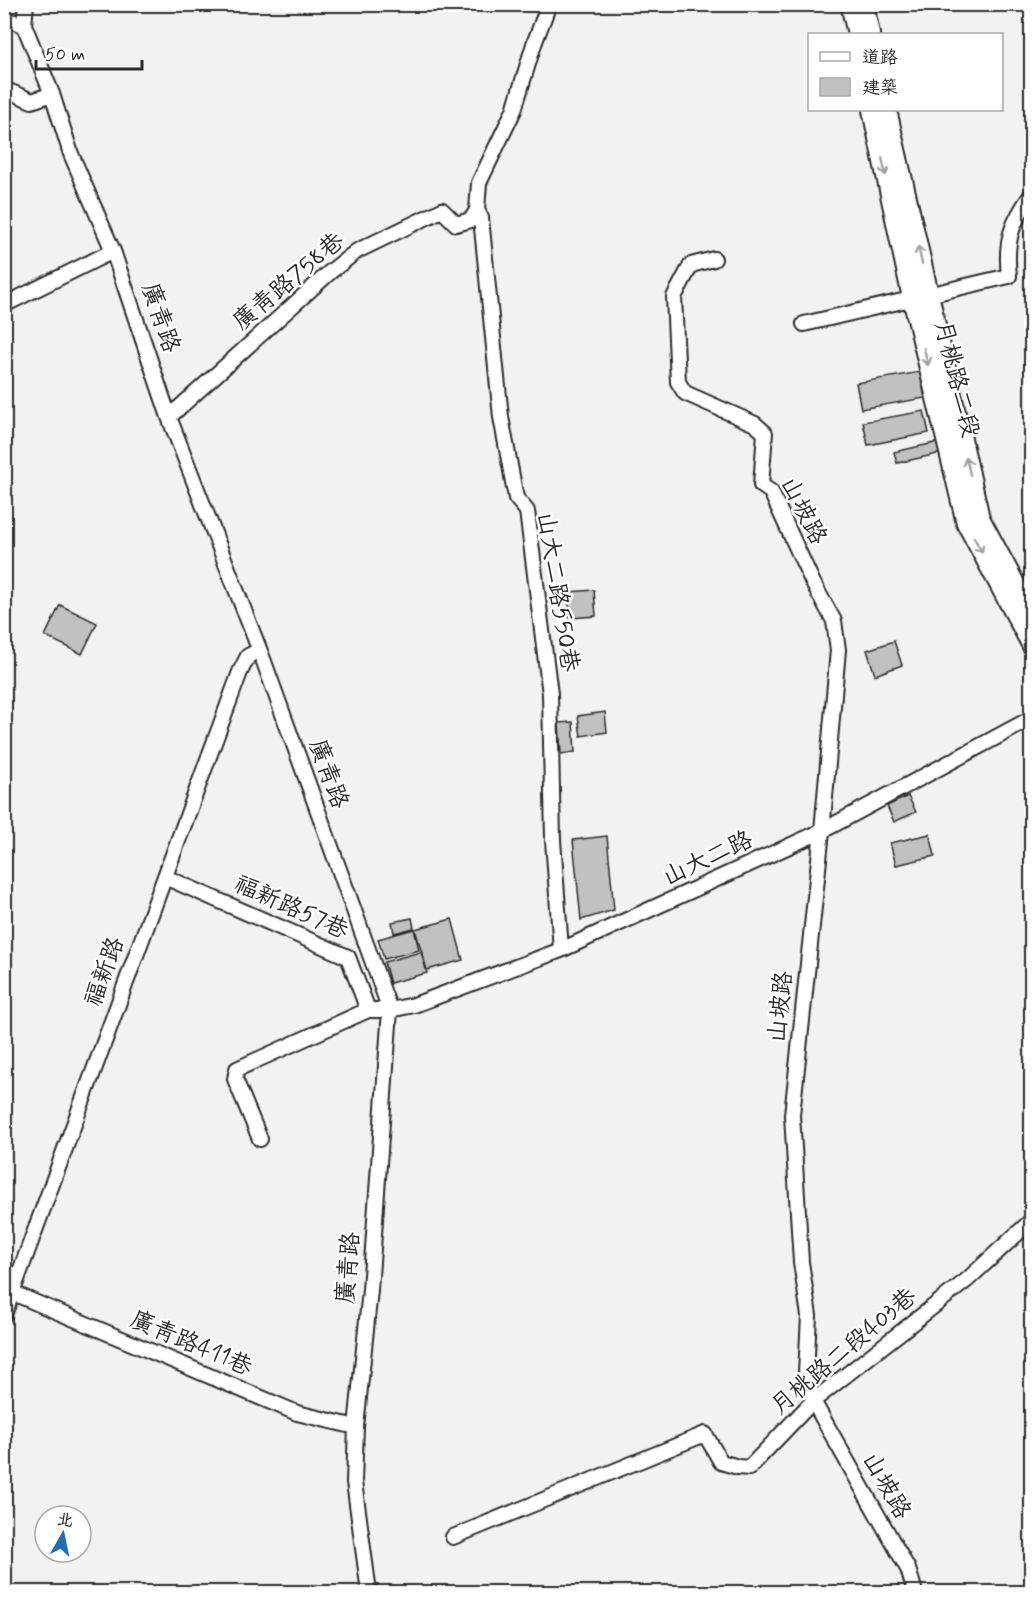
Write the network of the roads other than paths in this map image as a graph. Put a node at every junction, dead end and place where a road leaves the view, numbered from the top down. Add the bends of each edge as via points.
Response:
1 (26, 4) edge
2 (549, 4) edge
3 (850, 4) edge
4 (864, 4) edge
5 (4, 19) edge
6 (24, 25) junction
7 (857, 33) edge
8 (870, 33) edge
9 (4, 89) edge
10 (52, 94) junction
11 (872, 111) edge
12 (887, 111) edge
13 (1032, 194) edge
14 (477, 210) junction
15 (113, 251) junction
16 (714, 259) dead end
17 (920, 296) junction
18 (4, 305) edge
19 (804, 324) dead end
20 (169, 417) junction
21 (1032, 615) edge
22 (1032, 646) edge
23 (258, 651) junction
24 (1032, 718) edge
25 (822, 831) junction
26 (165, 877) junction
27 (561, 950) junction
28 (368, 1010) junction
29 (390, 1010) junction
30 (260, 1139) dead end
31 (1032, 1220) edge
32 (13, 1293) junction
33 (4, 1315) edge
34 (813, 1401) junction
35 (356, 1427) junction
36 (453, 1537) dead end
37 (369, 1593) edge
38 (915, 1593) edge

1 - 6 street, 廣青路
2 - 14 street, 山大二路550巷 via 514,110 479,183
3 - 7 street
4 - 8 street
5 - 6 street
6 - 10 street, 廣青路
9 - 10 street via 32,101
10 - 15 street, 廣青路 via 71,154
11 -> 17 street, 月桃路二段
17 -> 12 street, 月桃路二段
13 - 17 street via 1010,232 1009,276
14 - 20 street, 廣青路758巷 via 471,220 456,224 442,210 357,251
14 - 27 street, 山大二路550巷 via 481,218 501,417 516,498 527,511 550,694 553,840
15 - 18 street
15 - 20 street, 廣青路
16 - 25 street, 山坡路 via 692,265 674,297 678,382 686,393 756,424 765,433 761,485 771,492 834,621 838,650
17 - 19 street
21 -> 17 street, 月桃路二段 via 980,518
17 -> 22 street, 月桃路二段 via 966,523
20 - 23 street, 廣青路
23 - 26 street, 福新路 via 248,656 240,672
23 - 29 street, 廣青路
24 - 25 street, 山大二路
25 - 27 street, 山大二路
25 - 34 street, 山坡路 via 792,1116 801,1262 809,1316 806,1373
26 - 28 street, 福新路57巷 via 348,957
26 - 32 street, 福新路
27 - 29 street, 山大二路 via 414,1005
28 - 29 street, 山大二路
28 - 30 street via 237,1069 235,1079
29 - 35 street, 廣青路
31 - 34 street, 月桃路二段403巷 via 967,1280
32 - 33 street, 福新路
32 - 35 street, 廣青路411巷 via 297,1413
34 - 36 street, 月桃路二段403巷 via 749,1468 721,1462 705,1434
34 - 38 street, 山坡路 via 908,1569
35 - 37 street, 廣青路 via 354,1482

